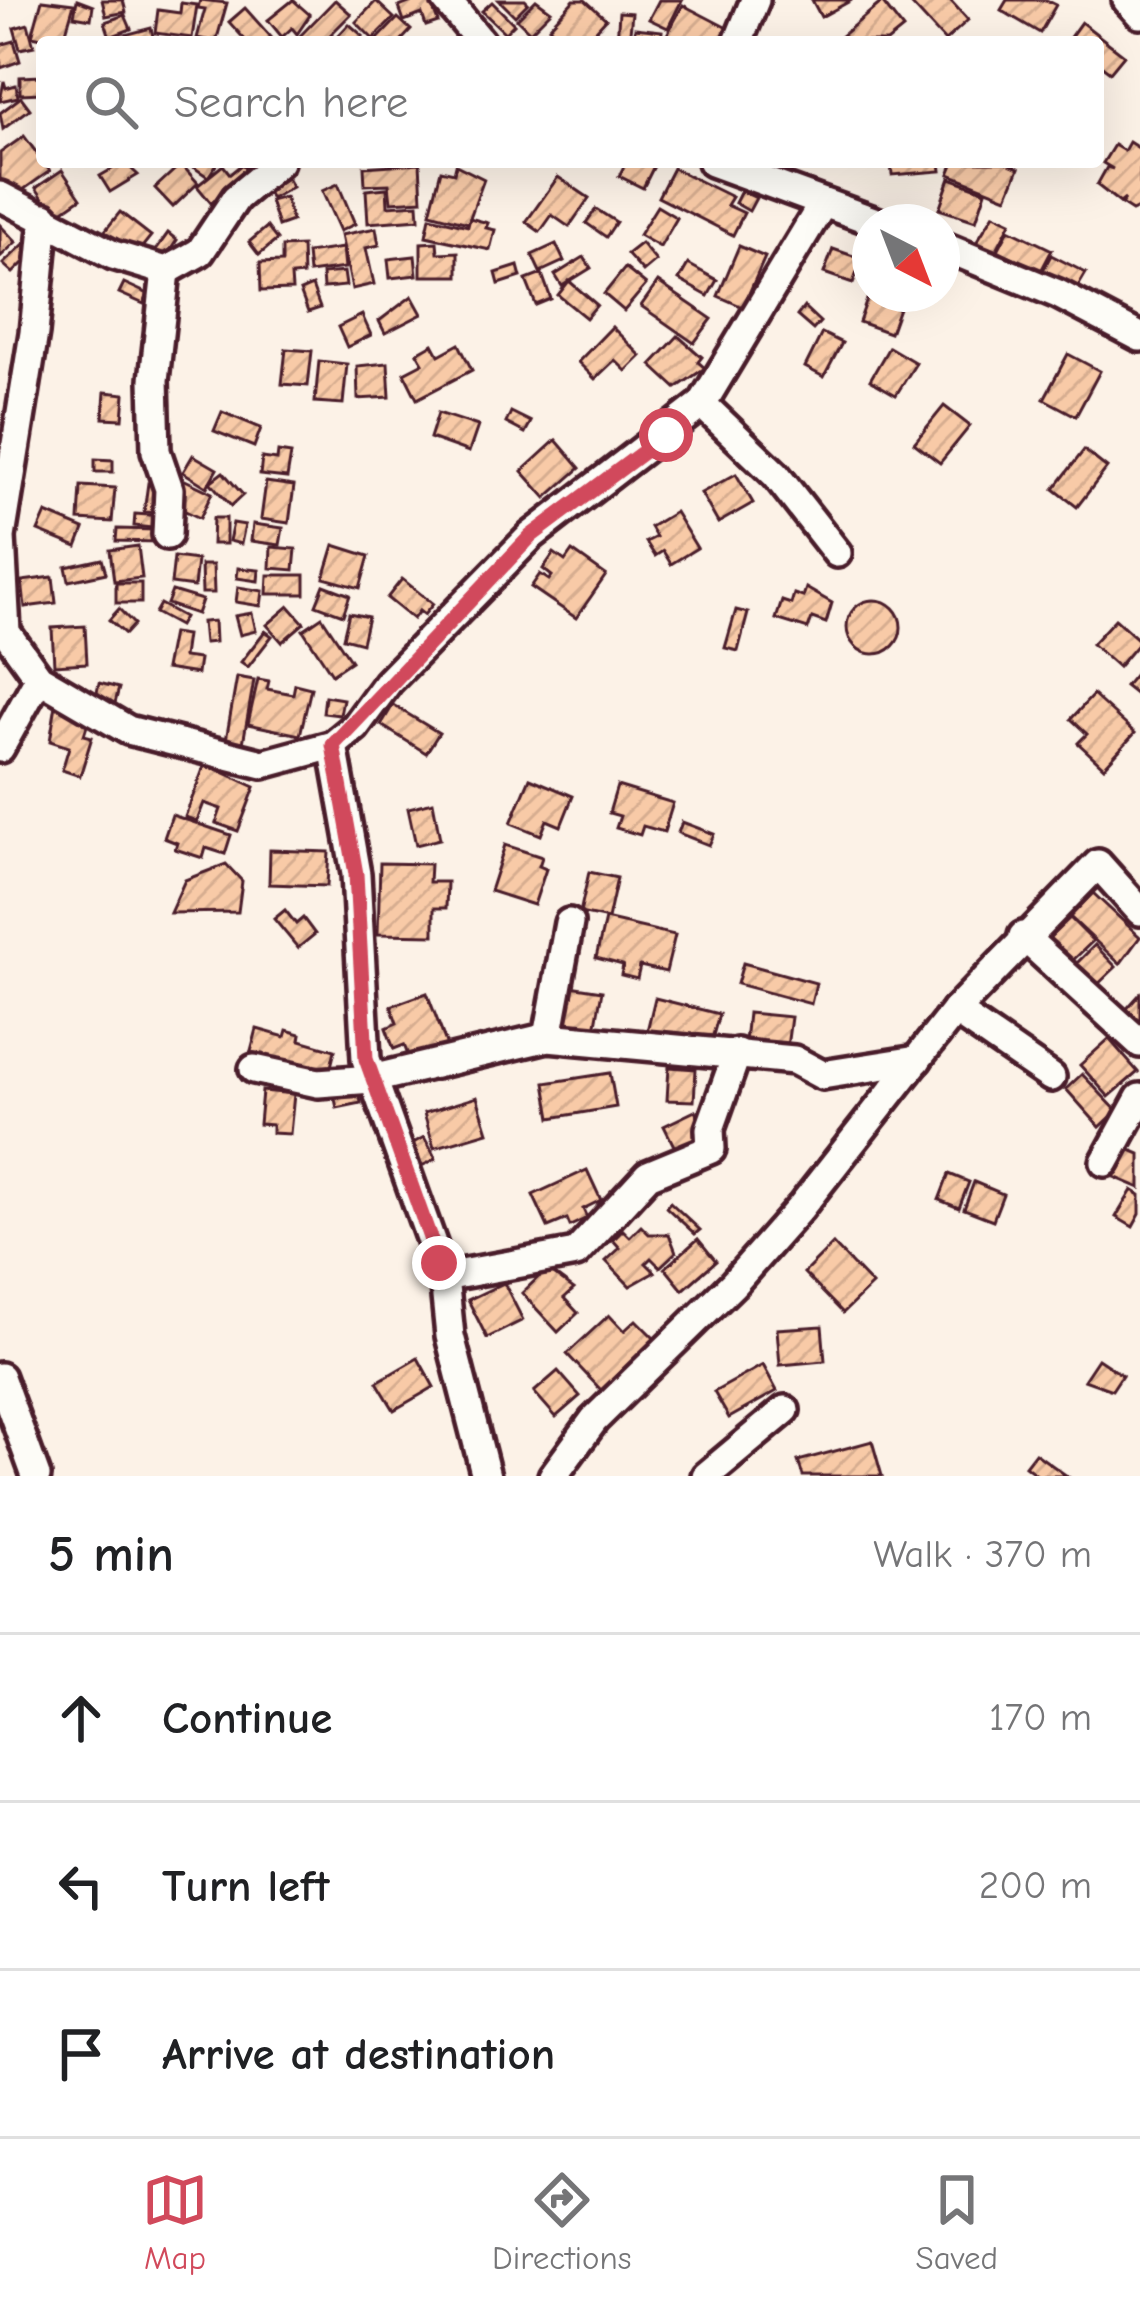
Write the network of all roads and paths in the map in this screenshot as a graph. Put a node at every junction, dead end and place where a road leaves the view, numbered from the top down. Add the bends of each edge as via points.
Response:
1 (446, 0) edge
2 (754, 0) edge
3 (1127, 0) edge
4 (1140, 14) edge
5 (477, 36) edge
6 (740, 36) edge
7 (271, 168) edge
8 (728, 168) edge
9 (0, 196) edge
10 (823, 203) junction
11 (852, 213) edge
12 (45, 217) junction
13 (960, 253) edge
14 (166, 271) junction
15 (1140, 338) edge
16 (702, 404) junction
17 (167, 535) dead end
18 (837, 553) dead end
19 (39, 678) junction
20 (333, 745) junction
21 (0, 748) edge
22 (1140, 911) edge
23 (569, 923) dead end
24 (1022, 936) junction
25 (956, 1011) junction
26 (548, 1037) junction
27 (1140, 1043) edge
28 (737, 1053) junction
29 (917, 1060) junction
30 (254, 1069) dead end
31 (1051, 1078) dead end
32 (371, 1079) junction
33 (1140, 1098) edge
34 (1105, 1162) dead end
35 (444, 1276) junction
36 (0, 1377) edge
37 (785, 1410) dead end
38 (37, 1476) edge
39 (486, 1476) edge
40 (554, 1476) edge
41 (706, 1476) edge

1 - 5 street
2 - 6 street
3 - 4 street
7 - 14 street via 236,198 200,252
8 - 10 street
9 - 12 street
10 - 11 street
10 - 16 street
12 - 14 street via 112,254
12 - 19 street via 1,537 6,632
13 - 15 street
14 - 17 street via 154,380
16 - 18 street via 776,476
16 - 20 street via 531,536
19 - 20 street via 128,730 225,756 263,764
19 - 21 street
20 - 32 street via 356,874
22 - 24 street via 1098,864
23 - 26 street
24 - 25 street
24 - 27 street
25 - 29 street
25 - 31 street
26 - 28 street
26 - 32 street
28 - 29 street via 794,1060 822,1075
28 - 35 street via 710,1129 711,1149 648,1174 576,1253
29 - 40 street via 802,1207 594,1420
30 - 32 street via 318,1083
32 - 35 street
33 - 34 street
35 - 39 street via 450,1336
36 - 38 street
37 - 41 street

